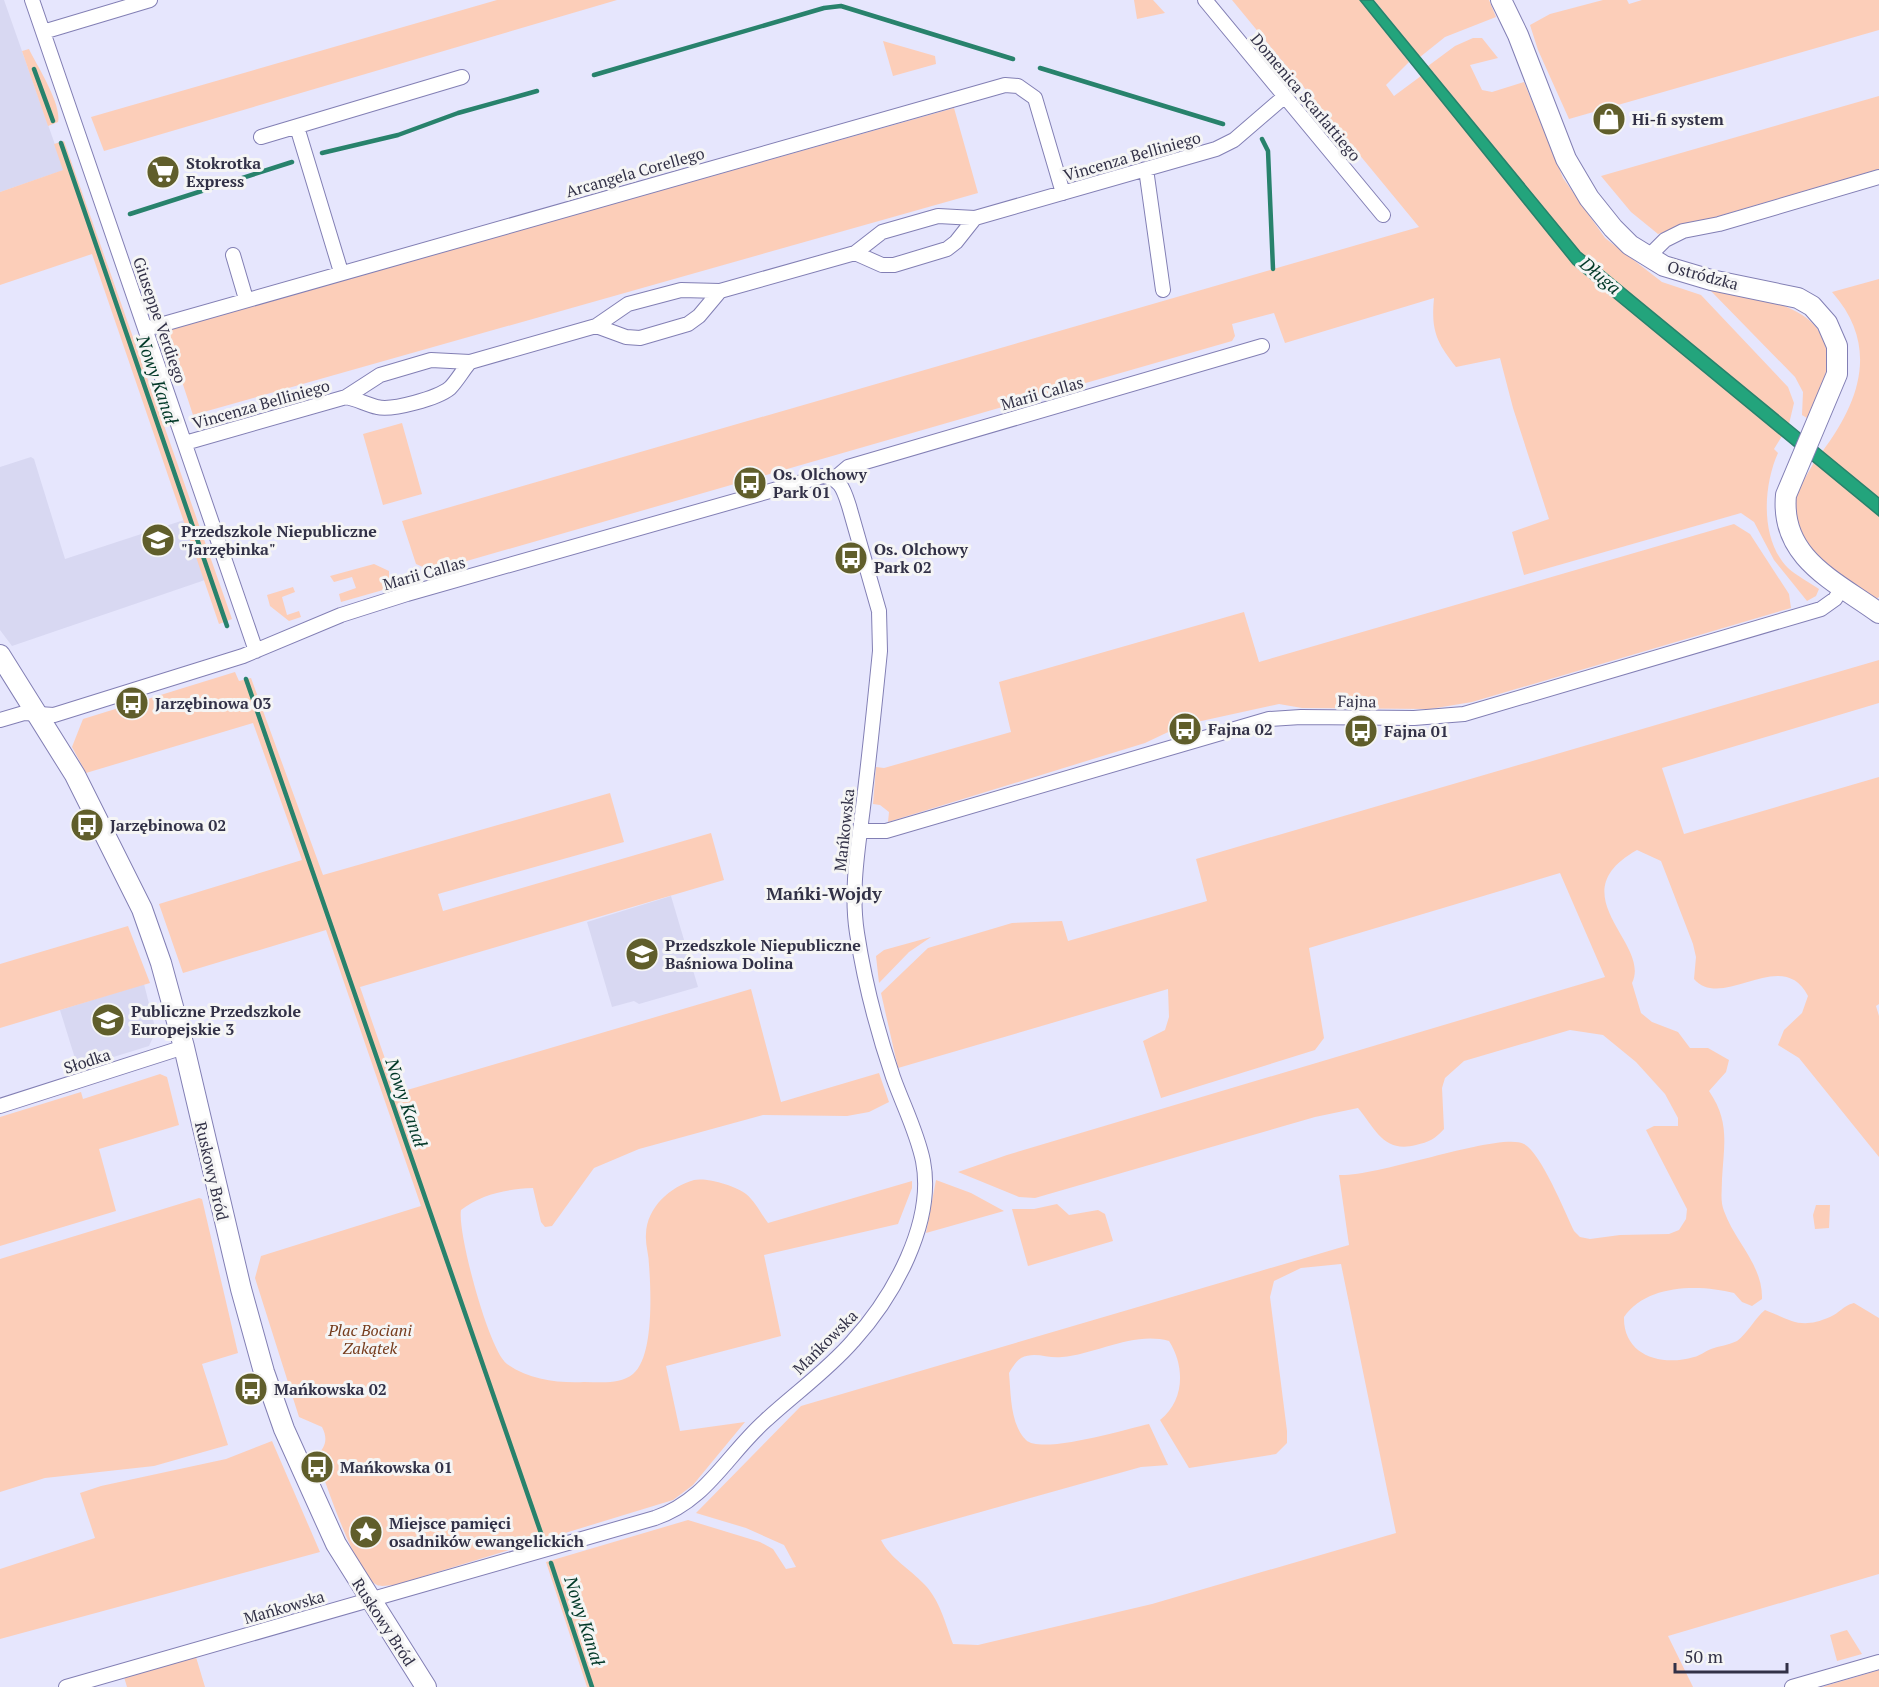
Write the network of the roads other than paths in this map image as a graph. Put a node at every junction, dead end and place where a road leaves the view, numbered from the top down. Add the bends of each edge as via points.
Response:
1 (32, 0) edge
2 (150, 0) edge
3 (1205, 0) edge
4 (1501, 0) edge
5 (43, 32) junction
6 (462, 77) dead end
7 (1284, 97) junction
8 (297, 126) junction
9 (261, 137) dead end
10 (1146, 169) junction
11 (1879, 177) edge
12 (1063, 193) junction
13 (1383, 215) dead end
14 (975, 218) junction
15 (855, 253) junction
16 (233, 255) dead end
17 (1648, 257) junction
18 (341, 272) junction
19 (1164, 290) dead end
20 (720, 291) junction
21 (246, 299) junction
22 (596, 326) junction
23 (146, 329) junction
24 (1262, 346) dead end
25 (470, 362) junction
26 (346, 397) junction
27 (185, 443) junction
28 (829, 477) junction
29 (1843, 587) junction
30 (1879, 614) edge
31 (256, 651) junction
32 (0, 655) edge
33 (39, 714) junction
34 (0, 720) edge
35 (861, 831) junction
36 (184, 1047) junction
37 (0, 1106) edge
38 (370, 1599) junction
39 (1879, 1662) edge
40 (66, 1687) edge
41 (426, 1687) edge
42 (1792, 1687) edge

1 - 5 street, Giuseppe Verdiego
2 - 5 street
3 - 7 street, Domenica Scarlattiego
4 - 17 street, Ostródzka via 1566,159 1601,214 1630,245
5 - 23 street, Giuseppe Verdiego
6 - 8 street
7 - 10 street, Vincenza Belliniego via 1226,145
7 - 13 street, Domenica Scarlattiego
8 - 9 street
8 - 18 street
10 - 12 street, Vincenza Belliniego
10 - 19 street
11 - 17 street via 1683,231 1665,240
12 - 14 street, Vincenza Belliniego
12 - 18 street, Arcangela Corellego via 1035,98 1018,86 1005,86
14 - 15 street, Vincenza Belliniego via 938,216 882,232
14 - 15 street via 957,243 947,249 894,265 882,265
15 - 20 street, Vincenza Belliniego
16 - 21 street
17 - 29 street, Ostródzka via 1690,275 1798,298 1820,314 1833,334 1839,360 1837,374 1786,495 1784,512 1802,557
18 - 21 street, Arcangela Corellego
20 - 22 street, Vincenza Belliniego via 681,290 628,304
20 - 22 street via 688,324 640,338
21 - 23 street, Arcangela Corellego
22 - 25 street, Vincenza Belliniego
23 - 27 street, Giuseppe Verdiego
24 - 28 street, Marii Callas via 848,467
25 - 26 street, Vincenza Belliniego via 431,360 380,375
25 - 26 street, Vincenza Belliniego via 450,388 391,408
26 - 27 street, Vincenza Belliniego
27 - 31 street, Giuseppe Verdiego
28 - 31 street, Marii Callas via 386,601 341,615
28 - 35 street, Mańkowska via 844,488 880,621
29 - 30 street, Ostródzka
29 - 35 street, Fajna via 1821,609 1493,708 1437,718 1269,719 886,831
31 - 33 street, Marii Callas via 54,715
32 - 33 street, Ruskowy Bród
33 - 34 street, Marii Callas via 24,713
33 - 36 street, Ruskowy Bród via 99,820 142,909
35 - 38 street, Mańkowska via 855,893 858,940 886,1055 918,1143 925,1177 916,1233 883,1301 853,1342 764,1421 701,1493 681,1508 644,1522
36 - 37 street, Słodka
36 - 38 street, Ruskowy Bród via 264,1372 324,1521
38 - 40 street, Mańkowska
38 - 41 street, Ruskowy Bród
39 - 42 street

